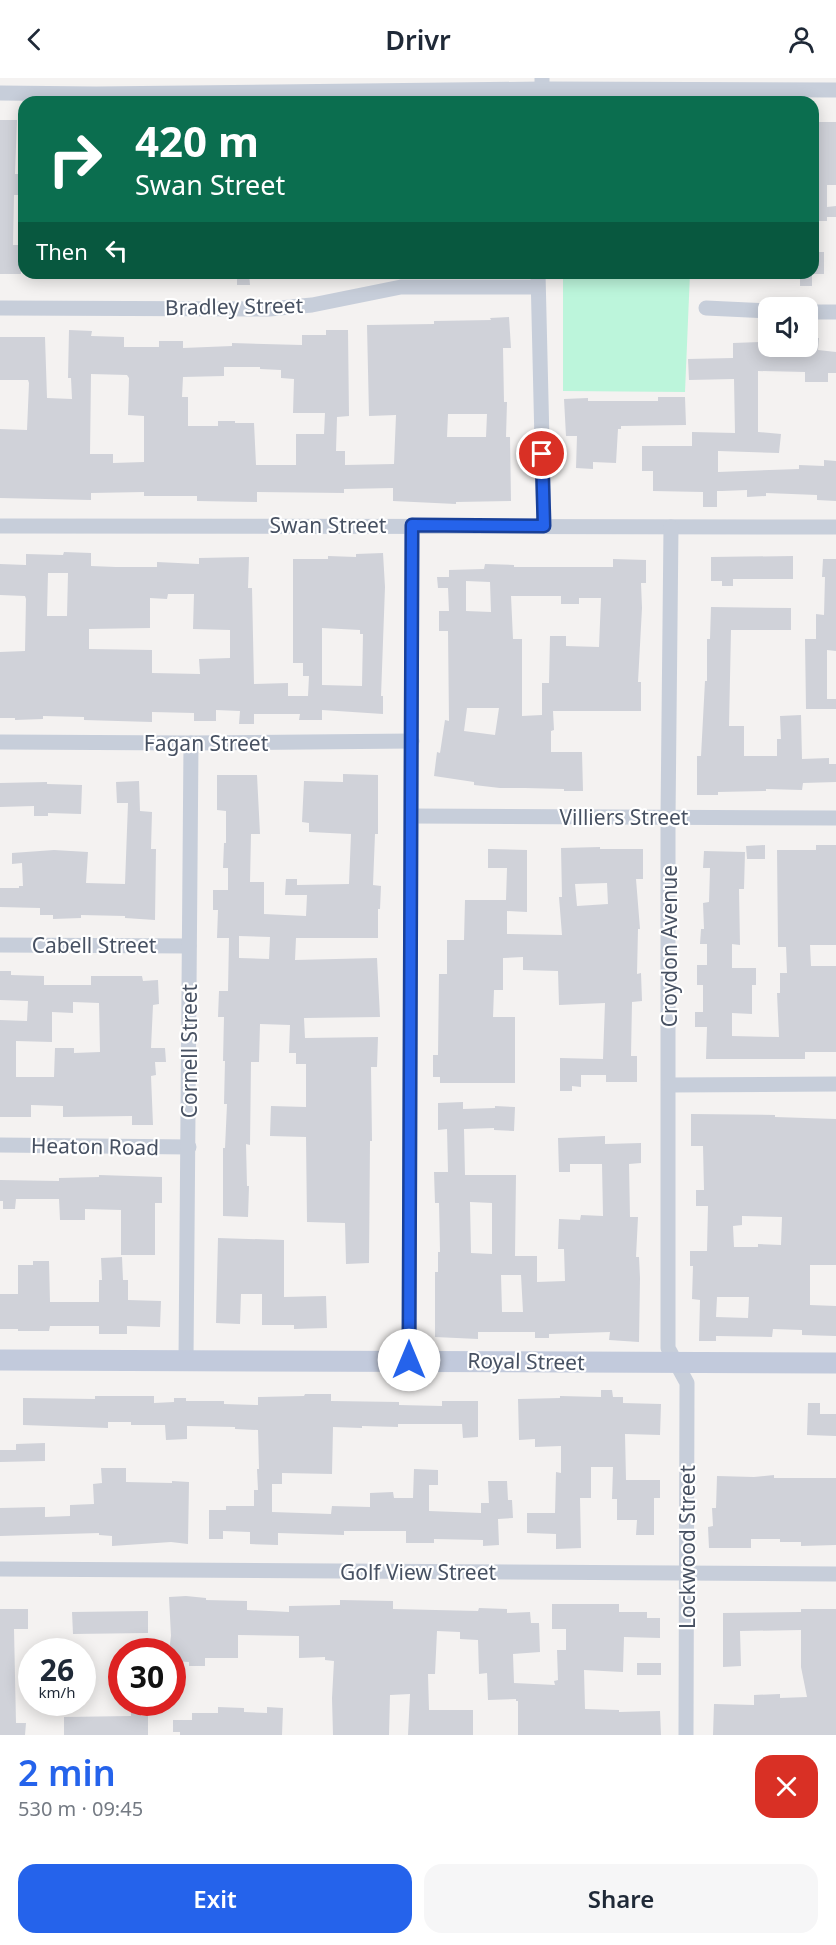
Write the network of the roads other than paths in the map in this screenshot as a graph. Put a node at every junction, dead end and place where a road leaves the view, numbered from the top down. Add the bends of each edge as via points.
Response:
1 (97, 86) edge
2 (542, 90) edge
3 (836, 90) edge
4 (0, 93) edge
5 (538, 280) edge
6 (0, 308) edge
7 (706, 309) dead end
8 (758, 311) edge
9 (818, 312) edge
10 (836, 312) edge
11 (412, 525) junction
12 (0, 526) edge
13 (544, 526) junction
14 (671, 527) junction
15 (836, 527) edge
16 (412, 741) junction
17 (0, 742) edge
18 (192, 743) junction
19 (412, 816) junction
20 (668, 818) junction
21 (836, 818) edge
22 (0, 945) edge
23 (189, 946) junction
24 (836, 1084) edge
25 (669, 1085) junction
26 (0, 1145) edge
27 (189, 1147) junction
28 (0, 1360) edge
29 (186, 1360) junction
30 (409, 1360) junction
31 (676, 1362) junction
32 (836, 1363) edge
33 (0, 1569) edge
34 (836, 1574) edge
35 (687, 1575) junction
36 (686, 1735) edge

1 - 2 street
1 - 4 street
2 - 3 street
5 - 6 street, Bradley Street via 401,287 312,305 269,309
5 - 13 street
7 - 8 street
9 - 10 street
11 - 12 street, Swan Street
11 - 13 street, Swan Street
11 - 16 street
13 - 14 street, Swan Street
14 - 15 street, Swan Street
14 - 20 street, Croydon Avenue
16 - 18 street, Fagan Street
16 - 19 street
17 - 18 street, Fagan Street
18 - 23 street, Cornell Street
19 - 20 street, Villiers Street
19 - 30 street
20 - 21 street, Villiers Street
20 - 25 street, Croydon Avenue
22 - 23 street, Cabell Street
23 - 27 street, Cornell Street
24 - 25 street
25 - 31 street, Croydon Avenue via 668,1348
26 - 27 street, Heaton Road
27 - 29 street, Cornell Street
28 - 29 main road, Royal Street
29 - 30 main road, Royal Street
30 - 31 main road, Royal Street
31 - 32 main road, Royal Street
31 - 35 street, Lockwood Street via 687,1383
33 - 35 street, Golf View Street
34 - 35 street, Golf View Street
35 - 36 street, Lockwood Street

